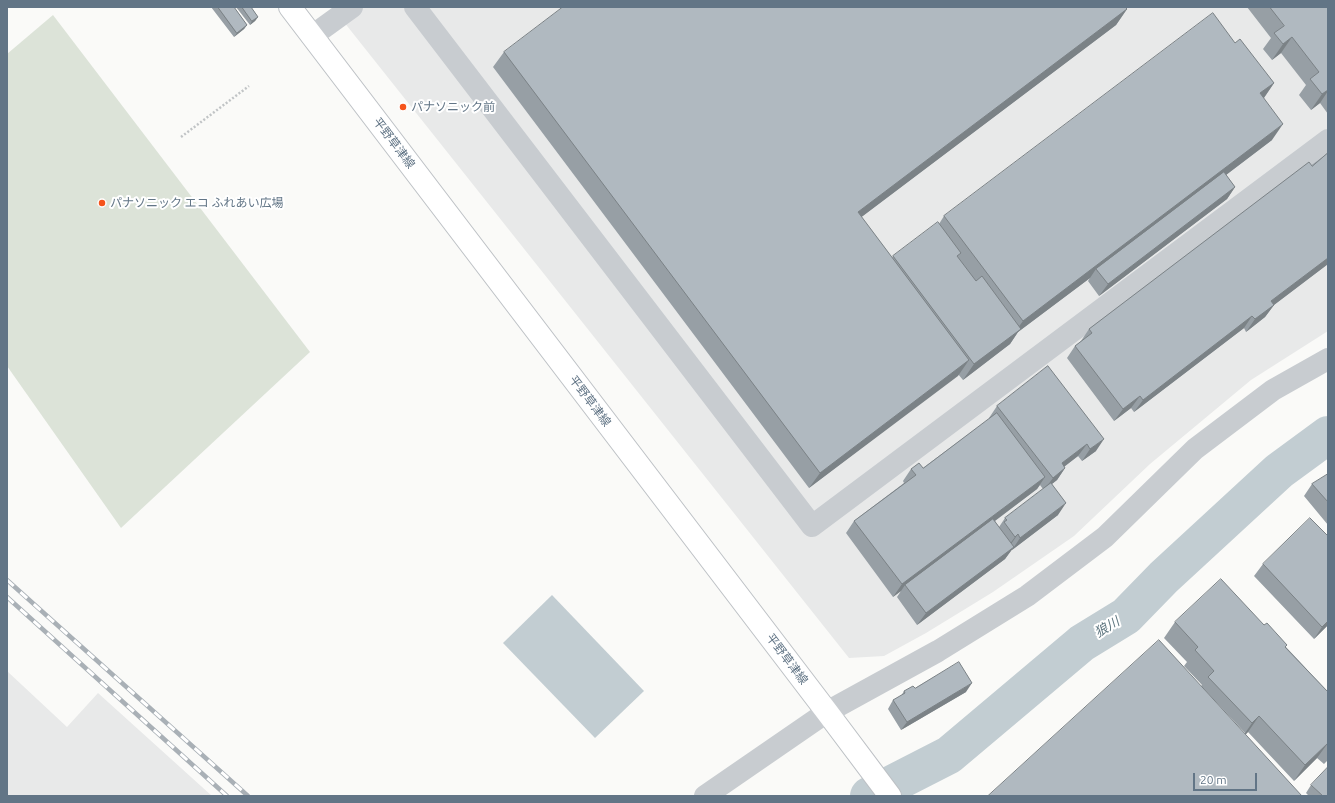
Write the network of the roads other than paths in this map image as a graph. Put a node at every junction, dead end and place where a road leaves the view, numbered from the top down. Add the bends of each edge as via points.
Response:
1 (290, 7) edge
2 (352, 7) edge
3 (415, 7) edge
4 (312, 36) junction
5 (1328, 140) edge
6 (1328, 359) edge
7 (827, 712) junction
8 (705, 796) edge
9 (890, 796) edge

1 - 4 main road, 平野草津線
2 - 4 street
3 - 5 street via 812,526
4 - 7 main road, 平野草津線
6 - 7 street via 1273,390 1195,449 1105,537 1027,596 938,651
7 - 8 street
7 - 9 main road, 平野草津線

